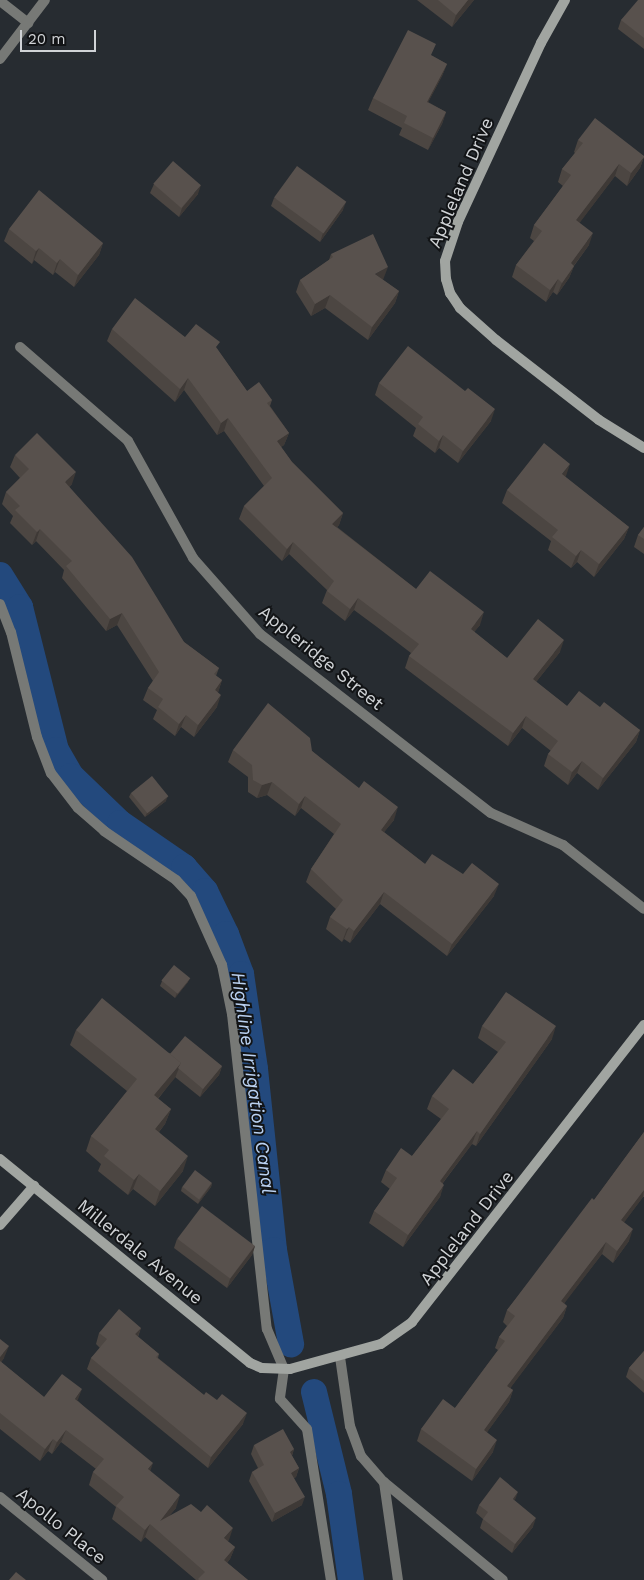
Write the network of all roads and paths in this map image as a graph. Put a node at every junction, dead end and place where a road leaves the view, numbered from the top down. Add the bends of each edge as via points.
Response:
1 (45, 0) edge
2 (565, 0) edge
3 (0, 1) edge
4 (28, 23) junction
5 (0, 59) edge
6 (20, 347) dead end
7 (644, 448) edge
8 (0, 604) edge
9 (644, 909) edge
10 (644, 1025) edge
11 (0, 1159) edge
12 (34, 1186) junction
13 (0, 1225) edge
14 (340, 1357) junction
15 (262, 1368) joint
16 (284, 1369) junction
17 (384, 1482) junction
18 (0, 1497) edge
19 (102, 1580) edge
20 (331, 1580) edge
21 (398, 1580) edge
22 (503, 1580) edge

1 - 4 street
2 - 7 street, Appleland Drive via 540,43 458,222 445,261 446,279 460,308 496,340 599,420
3 - 4 street
4 - 5 street
6 - 9 street, Appleridge Street via 128,441 193,558 260,634 491,813 563,845
8 - 16 street via 11,632 37,737 51,773 78,808 104,831 176,880 191,896 222,965 232,1014 267,1329
10 - 14 street, Appleland Drive via 426,1308 395,1338
11 - 12 street, Millerdale Avenue
12 - 13 street
12 - 15 street, Millerdale Avenue via 238,1353
14 - 16 street, Appleland Drive
14 - 17 street via 350,1426 361,1456
15 - 16 street, Appleland Drive
16 - 20 street via 280,1399 307,1429
17 - 21 street
17 - 22 street
18 - 19 street, Apollo Place

